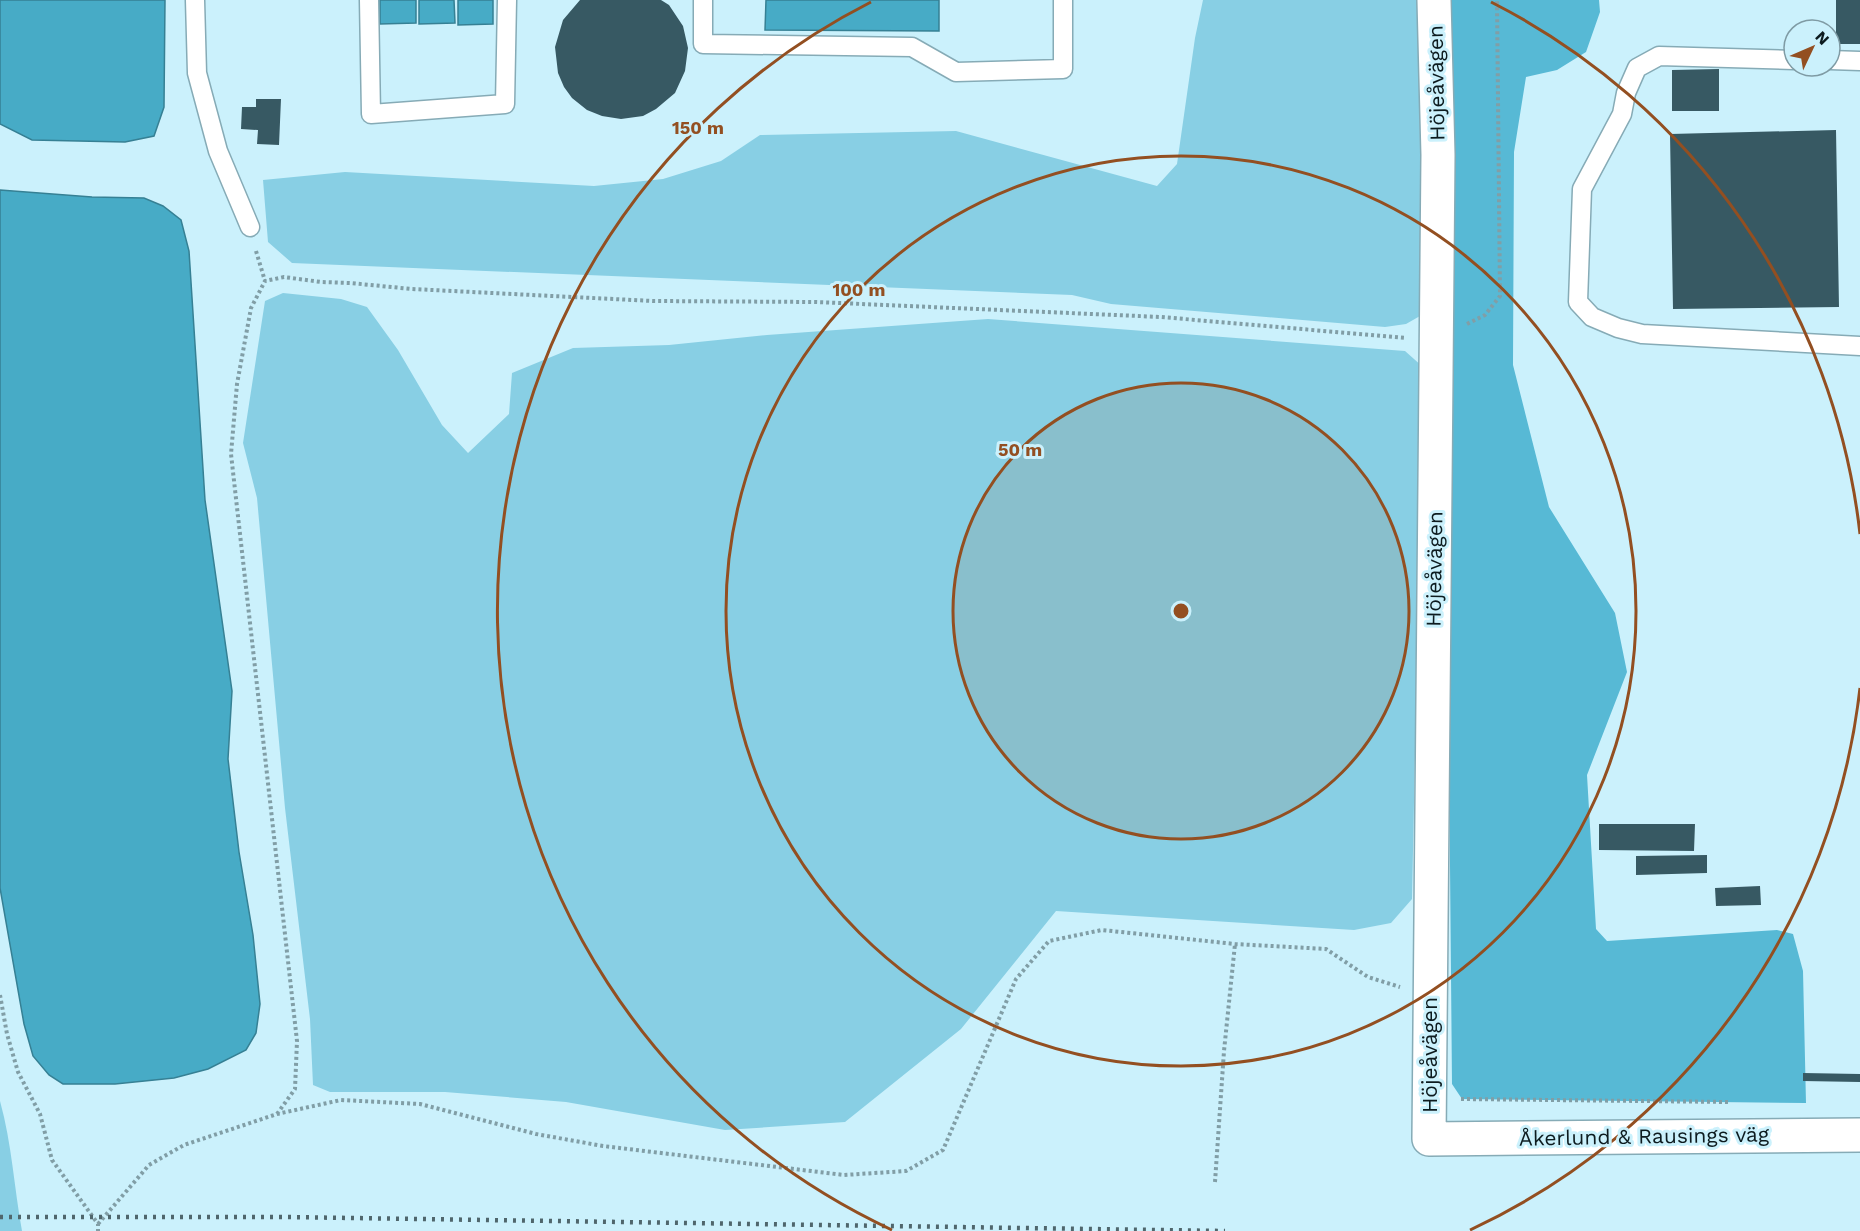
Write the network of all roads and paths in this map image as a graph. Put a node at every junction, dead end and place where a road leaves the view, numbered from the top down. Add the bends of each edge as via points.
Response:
1 (195, 0) edge
2 (369, 0) edge
3 (507, 0) edge
4 (703, 0) edge
5 (1063, 0) edge
6 (1434, 0) edge
7 (1497, 0) edge
8 (1782, 60) edge
9 (1842, 60) edge
10 (1860, 61) edge
11 (249, 227) joint
12 (265, 281) junction
13 (1435, 339) junction
14 (1860, 346) edge
15 (1235, 945) junction
16 (1405, 989) dead end
17 (0, 995) edge
18 (1428, 1102) junction
19 (1737, 1102) dead end
20 (277, 1113) junction
21 (1860, 1135) edge
22 (1429, 1139) joint
23 (1215, 1182) dead end
24 (98, 1224) junction
25 (98, 1231) edge

1 - 11 lane via 197,73 218,151
2 - 3 lane via 371,114 505,104
4 - 5 lane via 703,44 912,46 957,72 1064,69
6 - 13 street, Höjeåvägen via 1438,155
7 - 13 path via 1500,296 1485,315
8 - 14 lane via 1659,56 1637,68 1622,114 1582,189 1578,302 1592,317 1642,333
9 - 10 lane
11 - 12 path
12 - 13 path via 284,276 412,289 653,301 816,302 1161,317
12 - 20 path via 250,308 237,384 231,454 297,1041 296,1089
13 - 18 street, Höjeåvägen
15 - 16 path via 1326,949 1368,977
15 - 20 path via 1102,930 1048,941 1016,979 943,1150 906,1171 844,1175 603,1146 536,1134 420,1104 341,1100
15 - 23 path
17 - 24 path via 18,1072 40,1114 52,1160
18 - 19 path
18 - 22 street, Höjeåvägen
20 - 24 path via 184,1145 149,1165
21 - 22 street, Åkerlund & Rausings väg
24 - 25 path

